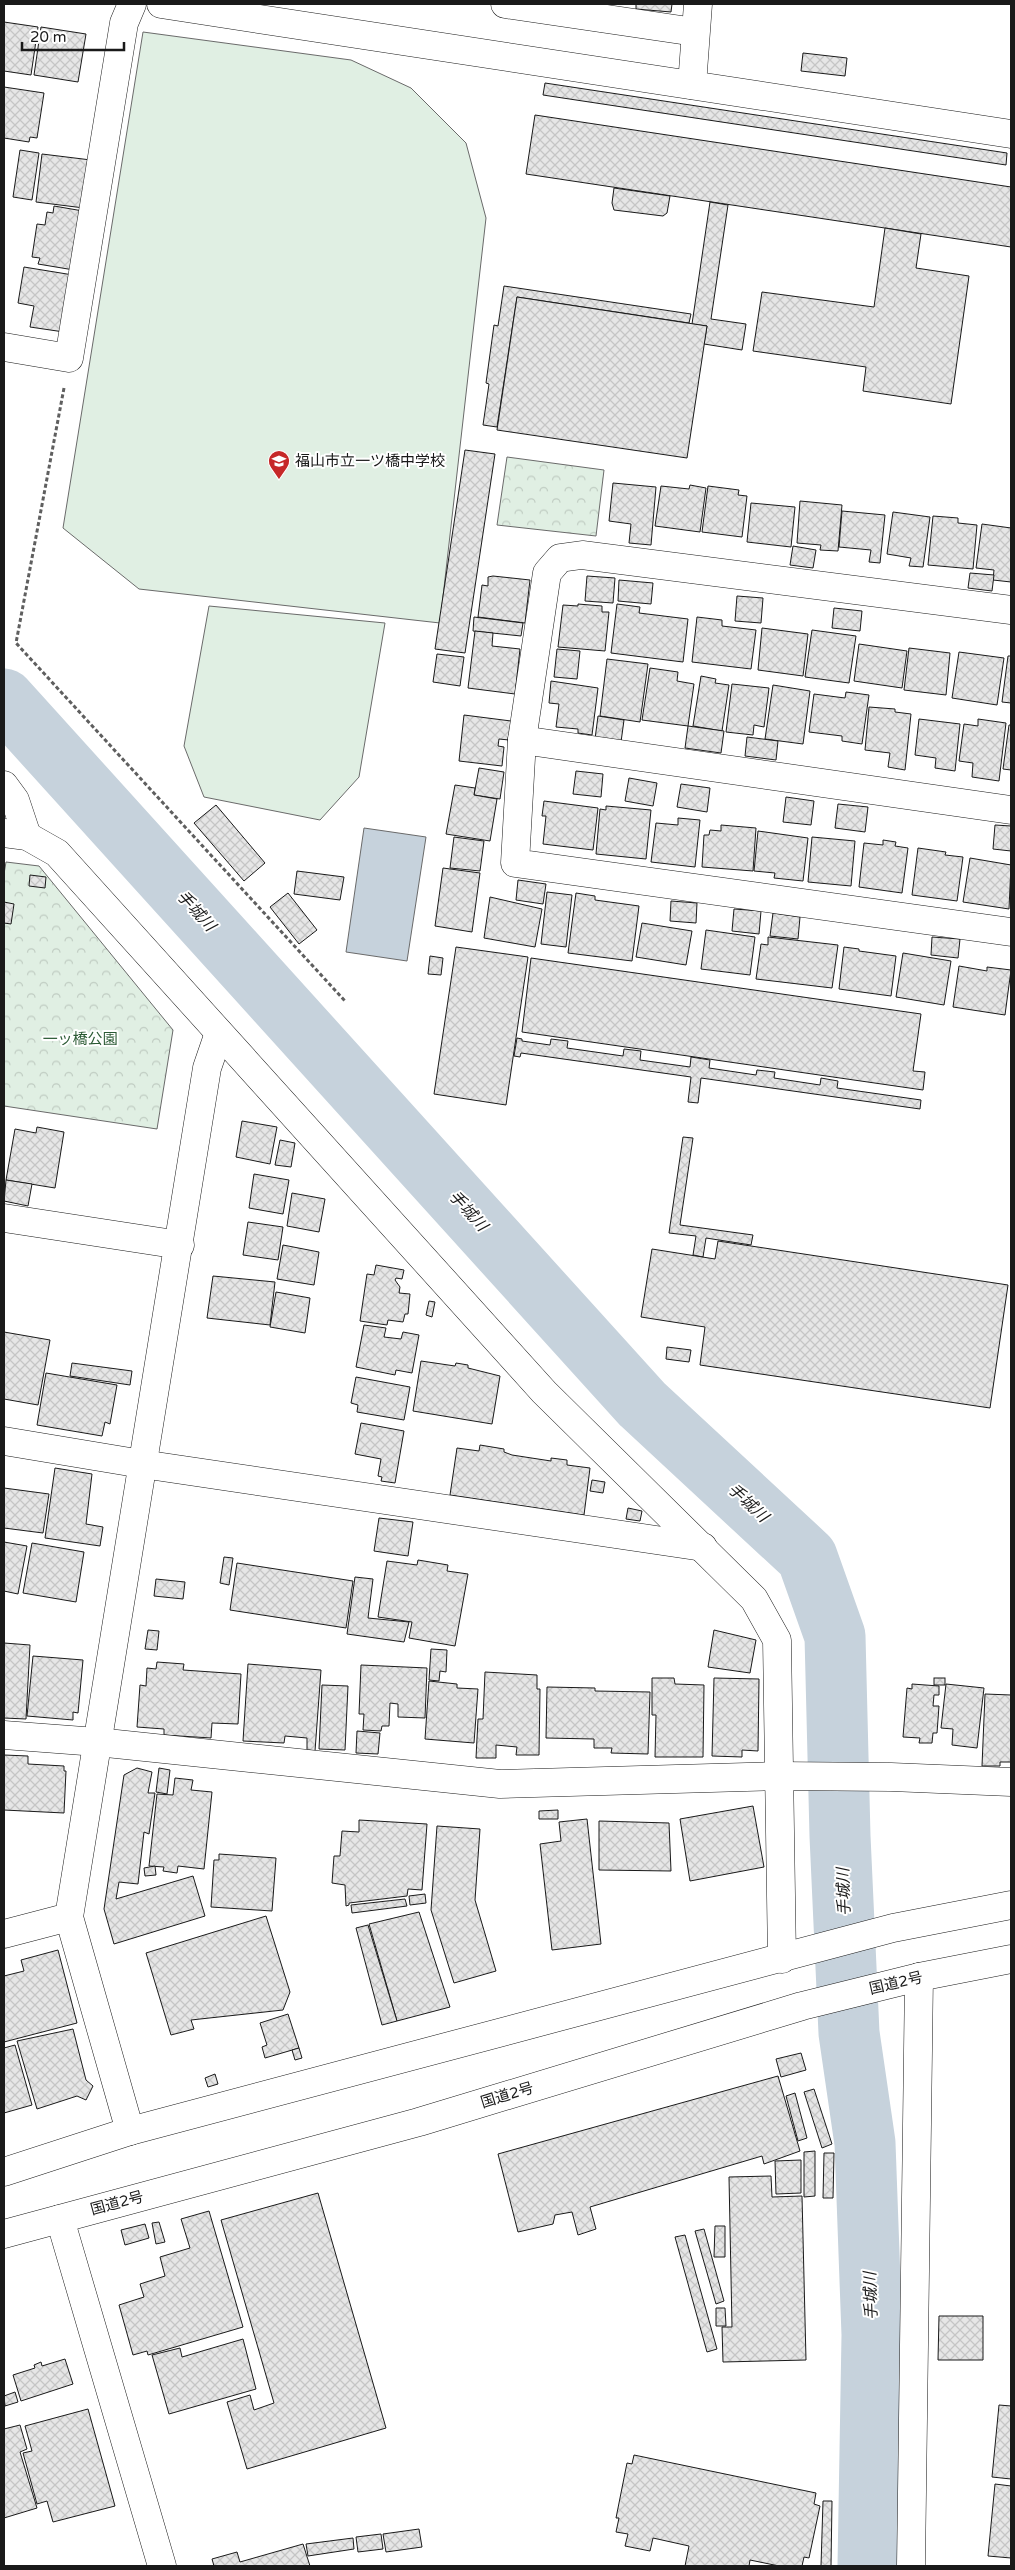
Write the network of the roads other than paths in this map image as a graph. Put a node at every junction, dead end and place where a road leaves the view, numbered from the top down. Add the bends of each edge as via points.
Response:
1 (132, 4) edge
2 (161, 4) edge
3 (505, 4) edge
4 (698, 4) edge
5 (560, 8) edge
6 (695, 32) junction
7 (692, 85) junction
8 (1011, 134) edge
9 (4, 347) edge
10 (1011, 610) edge
11 (522, 740) junction
12 (4, 785) edge
13 (1011, 810) edge
14 (16, 835) edge
15 (1011, 932) edge
16 (219, 1033) junction
17 (4, 1218) edge
18 (180, 1245) junction
19 (4, 1441) edge
20 (142, 1464) junction
21 (703, 1547) junction
22 (4, 1735) edge
23 (97, 1742) junction
24 (787, 1776) junction
25 (1011, 1782) edge
26 (1011, 1905) edge
27 (68, 1917) junction
28 (4, 1934) edge
29 (791, 1956) junction
30 (1011, 1959) edge
31 (908, 1980) junction
32 (130, 2131) junction
33 (4, 2172) edge
34 (60, 2219) junction
35 (4, 2234) edge
36 (162, 2566) edge
37 (911, 2566) edge

1 - 9 main road via 124,23 69,358
2 - 7 main road
3 - 5 main road
4 - 6 main road
5 - 6 main road
6 - 7 main road
7 - 8 main road
10 - 11 main road via 582,555 560,558 547,574
11 - 13 main road
11 - 15 main road via 515,863
12 - 14 main road via 15,800
14 - 16 main road via 57,853
16 - 18 main road via 207,1068
16 - 21 main road via 544,1392
17 - 18 main road
18 - 20 main road
19 - 20 main road
20 - 21 main road
20 - 23 main road
21 - 24 main road via 754,1599 777,1640
22 - 23 main road
23 - 24 main road via 500,1784
23 - 27 main road
24 - 25 main road
24 - 29 main road
26 - 29 main road via 894,1928
27 - 28 main road
27 - 32 main road
29 - 32 main road
30 - 31 main road, 国道2号
31 - 34 main road, 国道2号 via 802,2006 419,2122
31 - 37 main road
32 - 33 main road
34 - 35 main road, 国道2号
34 - 36 main road

